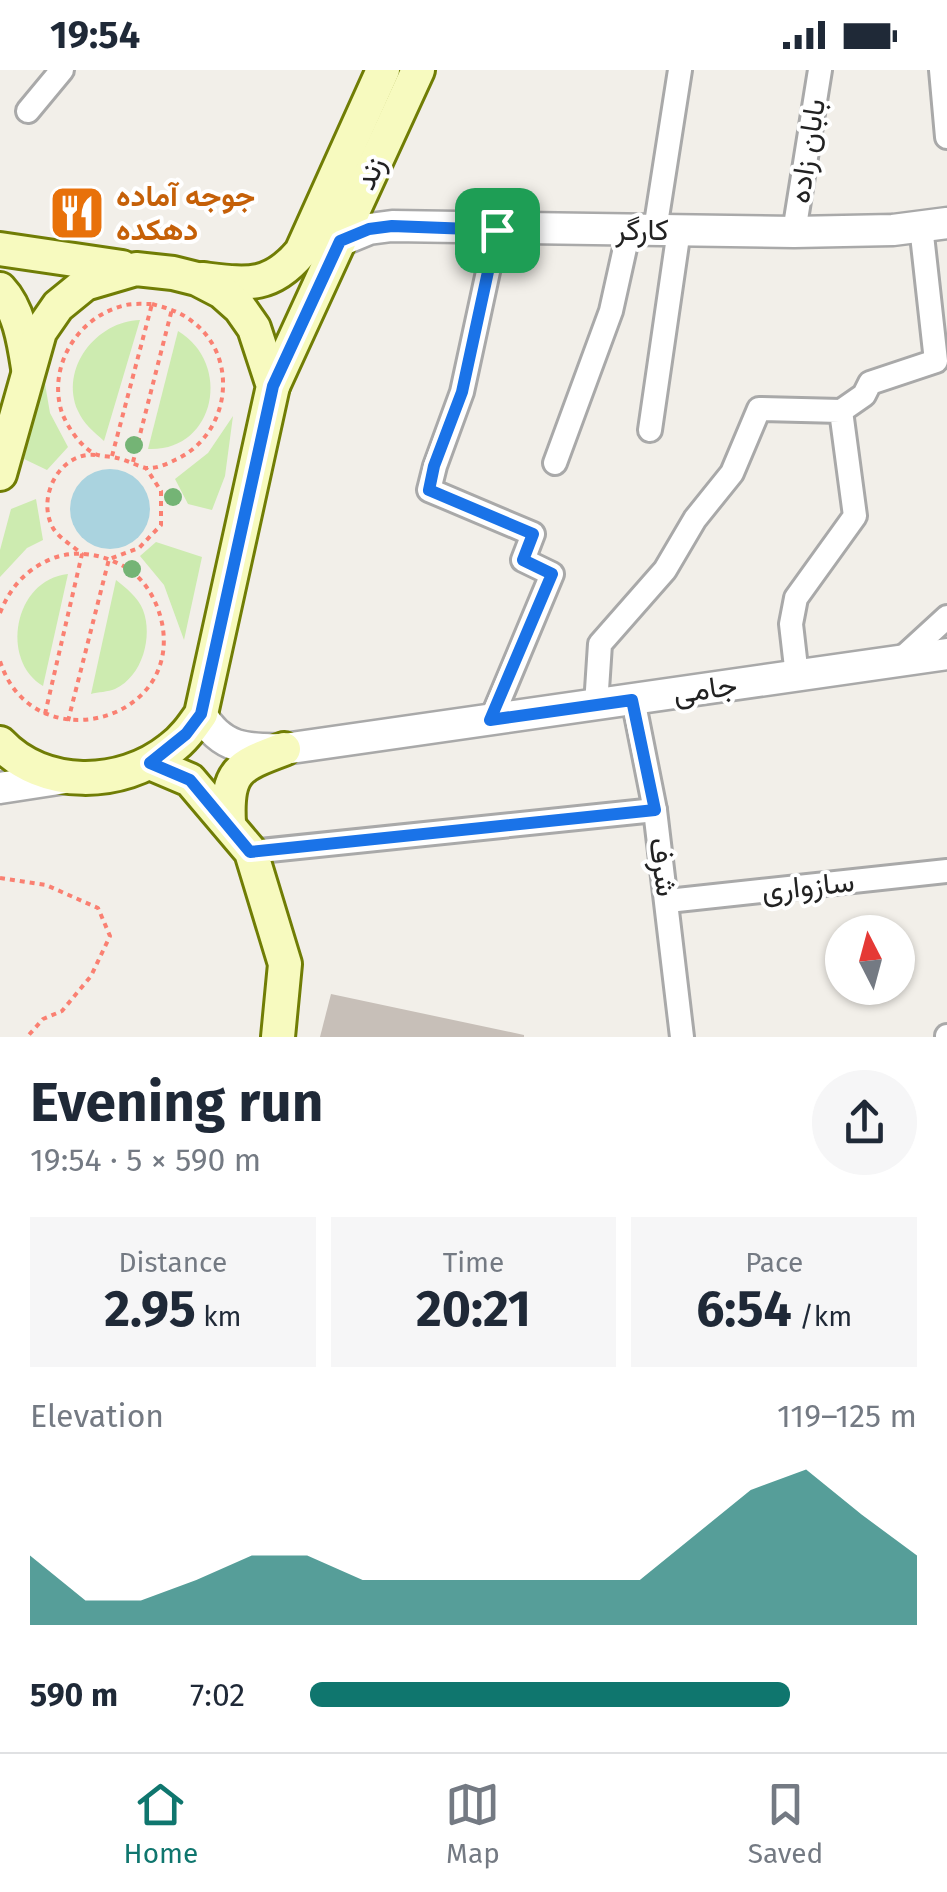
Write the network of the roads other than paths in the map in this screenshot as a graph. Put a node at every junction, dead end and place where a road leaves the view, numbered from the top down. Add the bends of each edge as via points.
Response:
1 (383, 70) edge
2 (418, 70) edge
3 (680, 70) edge
4 (820, 70) edge
5 (941, 70) edge
6 (61, 71) edge
7 (28, 111) dead end
8 (947, 137) edge
9 (934, 224) edge
10 (497, 230) junction
11 (654, 230) junction
12 (794, 232) junction
13 (340, 241) junction
14 (0, 250) edge
15 (136, 269) junction
16 (198, 279) junction
17 (0, 289) edge
18 (28, 372) junction
19 (273, 386) junction
20 (841, 411) junction
21 (650, 430) dead end
22 (554, 463) dead end
23 (0, 474) edge
24 (947, 617) edge
25 (947, 654) edge
26 (899, 661) junction
27 (796, 676) junction
28 (632, 700) junction
29 (596, 705) junction
30 (201, 714) junction
31 (490, 720) junction
32 (0, 743) edge
33 (284, 750) junction
34 (150, 763) junction
35 (65, 778) junction
36 (0, 788) edge
37 (655, 810) junction
38 (229, 823) junction
39 (250, 852) junction
40 (947, 872) edge
41 (668, 901) junction
42 (278, 1037) edge
43 (682, 1037) edge

1 - 16 main road, زند via 288,268 245,284
2 - 13 main road, زند
3 - 11 street
4 - 12 street, بابان زاده
5 - 8 street
6 - 7 street
9 - 12 street, کارگر
9 - 20 street via 936,361 870,383
10 - 11 street, کارگر
10 - 13 street, کارگر via 392,226
10 - 31 street via 462,392 429,490 533,534 523,560 552,574
11 - 12 street, کارگر
11 - 21 street
11 - 22 street via 611,311
13 - 19 main road, زند
14 - 15 main road, زند
15 - 16 main road, زند
15 - 18 main road via 84,284 58,306 40,332
16 - 19 main road via 222,292 254,328
17 - 18 main road via 24,338
18 - 23 main road
19 - 30 main road, زند
20 - 27 street via 855,516 796,598
20 - 29 street via 759,409 732,474 664,570 600,644
24 - 26 street
25 - 26 street, جامی
26 - 27 street, جامی
27 - 28 street, جامی
28 - 29 street, جامی
28 - 37 street, شرف
29 - 31 street, جامی
30 - 33 street, جامی via 232,746
30 - 34 main road
31 - 33 street, جامی
32 - 35 main road via 32,768
33 - 38 main road via 236,773 228,790
34 - 35 main road
34 - 38 main road via 190,780
35 - 36 street
37 - 39 street
37 - 41 street, شرف
38 - 39 main road
39 - 42 main road via 286,964
40 - 41 street, سازواری
41 - 43 street, شرف

